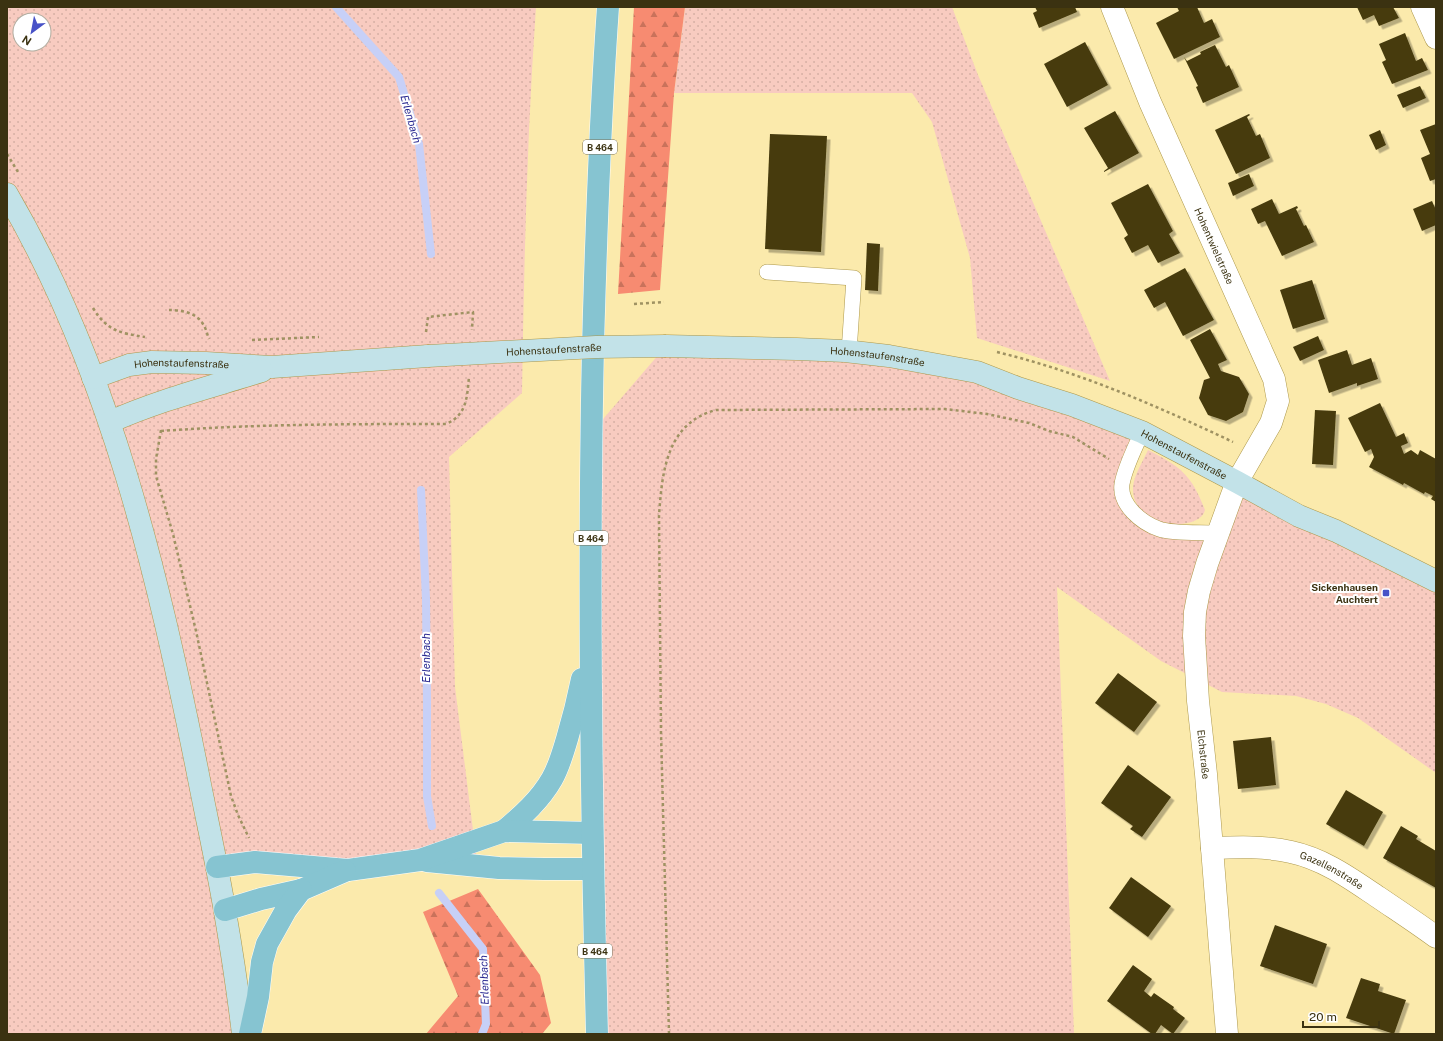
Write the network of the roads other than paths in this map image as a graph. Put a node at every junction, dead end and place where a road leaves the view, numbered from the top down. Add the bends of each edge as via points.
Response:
1 (608, 7) edge
2 (1112, 7) edge
3 (1422, 7) edge
4 (1436, 38) edge
5 (7, 194) edge
6 (767, 272) dead end
7 (849, 352) junction
8 (272, 367) junction
9 (93, 378) junction
10 (110, 422) junction
11 (1142, 432) junction
12 (1237, 482) junction
13 (1217, 533) junction
14 (1436, 582) edge
15 (590, 643) junction
16 (504, 831) junction
17 (592, 833) junction
18 (1212, 848) junction
19 (420, 860) junction
20 (217, 867) junction
21 (592, 869) junction
22 (348, 870) junction
23 (301, 890) junction
24 (225, 910) junction
25 (1436, 937) edge
26 (243, 1034) edge
27 (250, 1034) edge
28 (597, 1034) edge
29 (1227, 1034) edge

1 - 15 main road, B 464 via 599,154 595,286
2 - 12 street, Hohentwielstraße via 1153,109 1274,379 1278,401 1271,423
3 - 4 street
5 - 9 street via 61,300
6 - 7 lane via 854,278
7 - 8 street, Hohenstaufenstraße, bridge via 666,346 426,346
7 - 11 street, Hohenstaufenstraße via 977,372
8 - 9 street, Hohenstaufenstraße via 152,362 129,365
8 - 10 street, Hohenstaufenstraße via 156,403
9 - 10 street
10 - 20 street via 160,598
11 - 12 street, Hohenstaufenstraße
11 - 13 lane via 1122,485 1124,498 1130,509 1144,522 1160,529
12 - 13 street, Elchstraße
12 - 14 street, Hohenstaufenstraße via 1299,516 1342,534
13 - 18 street, Elchstraße via 1199,591 1194,636
15 - 16 main road via 577,702 552,779 525,813
15 - 17 main road, B 464
16 - 17 main road
16 - 19 main road
17 - 21 main road, B 464
18 - 25 street, Gazellenstraße via 1267,848 1291,852 1330,866
18 - 29 street, Elchstraße
19 - 21 main road via 499,868
19 - 22 main road
20 - 22 main road via 255,862
20 - 24 street
21 - 28 main road, B 464
22 - 23 main road
23 - 24 main road
23 - 27 main road via 286,910 267,944
24 - 26 street

